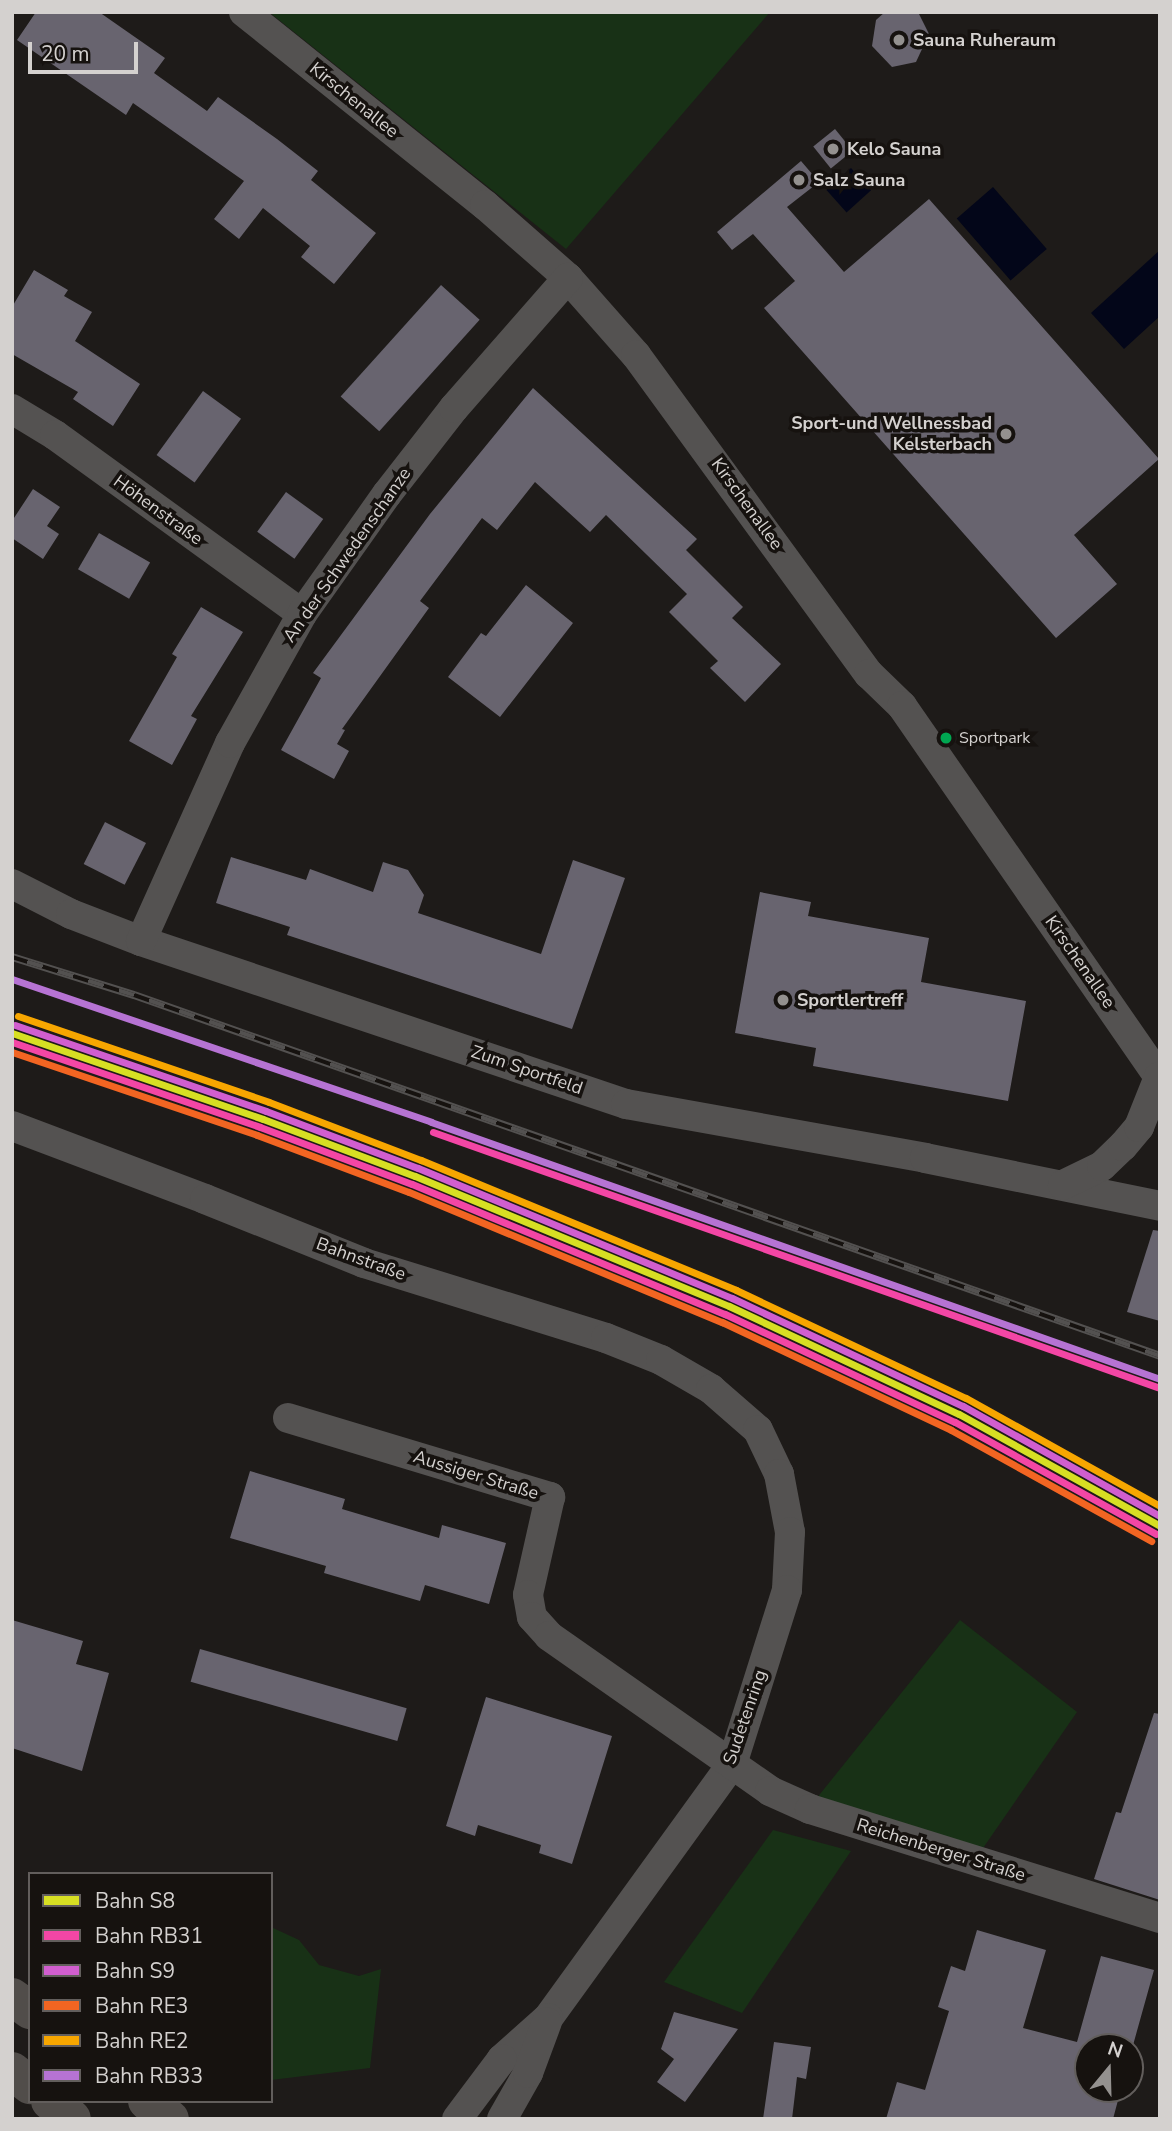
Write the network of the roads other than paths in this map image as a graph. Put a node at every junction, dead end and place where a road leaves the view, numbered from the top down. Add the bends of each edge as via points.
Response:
1 (244, 12) edge
2 (568, 278) junction
3 (12, 409) edge
4 (302, 614) junction
5 (12, 884) edge
6 (141, 941) junction
7 (1160, 1078) edge
8 (12, 1126) edge
9 (1063, 1185) junction
10 (1160, 1206) edge
11 (710, 1389) joint
12 (288, 1418) dead end
13 (732, 1764) junction
14 (1160, 1918) edge
15 (12, 1997) edge
16 (28, 2009) edge
17 (548, 2018) junction
18 (12, 2071) edge
19 (28, 2083) edge
20 (52, 2103) edge
21 (150, 2103) edge
22 (456, 2115) edge
23 (72, 2119) edge
24 (170, 2119) edge
25 (502, 2119) edge

1 - 2 street, Kirschenallee via 485,205
2 - 4 street, An der Schwedenschanze via 454,408
2 - 7 street, Kirschenallee via 689,423 869,674 902,706
3 - 4 street, Höhenstraße via 55,435
4 - 6 street, An der Schwedenschanze via 230,743
5 - 6 street, Zum Sportfeld
6 - 9 street, Zum Sportfeld via 626,1104
7 - 9 street via 1139,1127 1123,1146 1102,1166
8 - 11 street, Bahnstraße via 364,1263 606,1338 661,1360
9 - 10 street, Zum Sportfeld
11 - 13 street, Sudetenring via 758,1430 779,1475 790,1532 787,1590
12 - 13 street, Aussiger Straße via 550,1497 528,1595 532,1617 549,1636
13 - 14 street, Reichenberger Straße via 770,1791 810,1809
13 - 17 street, Sudetenring
15 - 16 street
17 - 22 street, Sudetenring via 502,2059
17 - 25 street, Sudetenring via 528,2073
18 - 19 street
20 - 23 street
21 - 24 street

